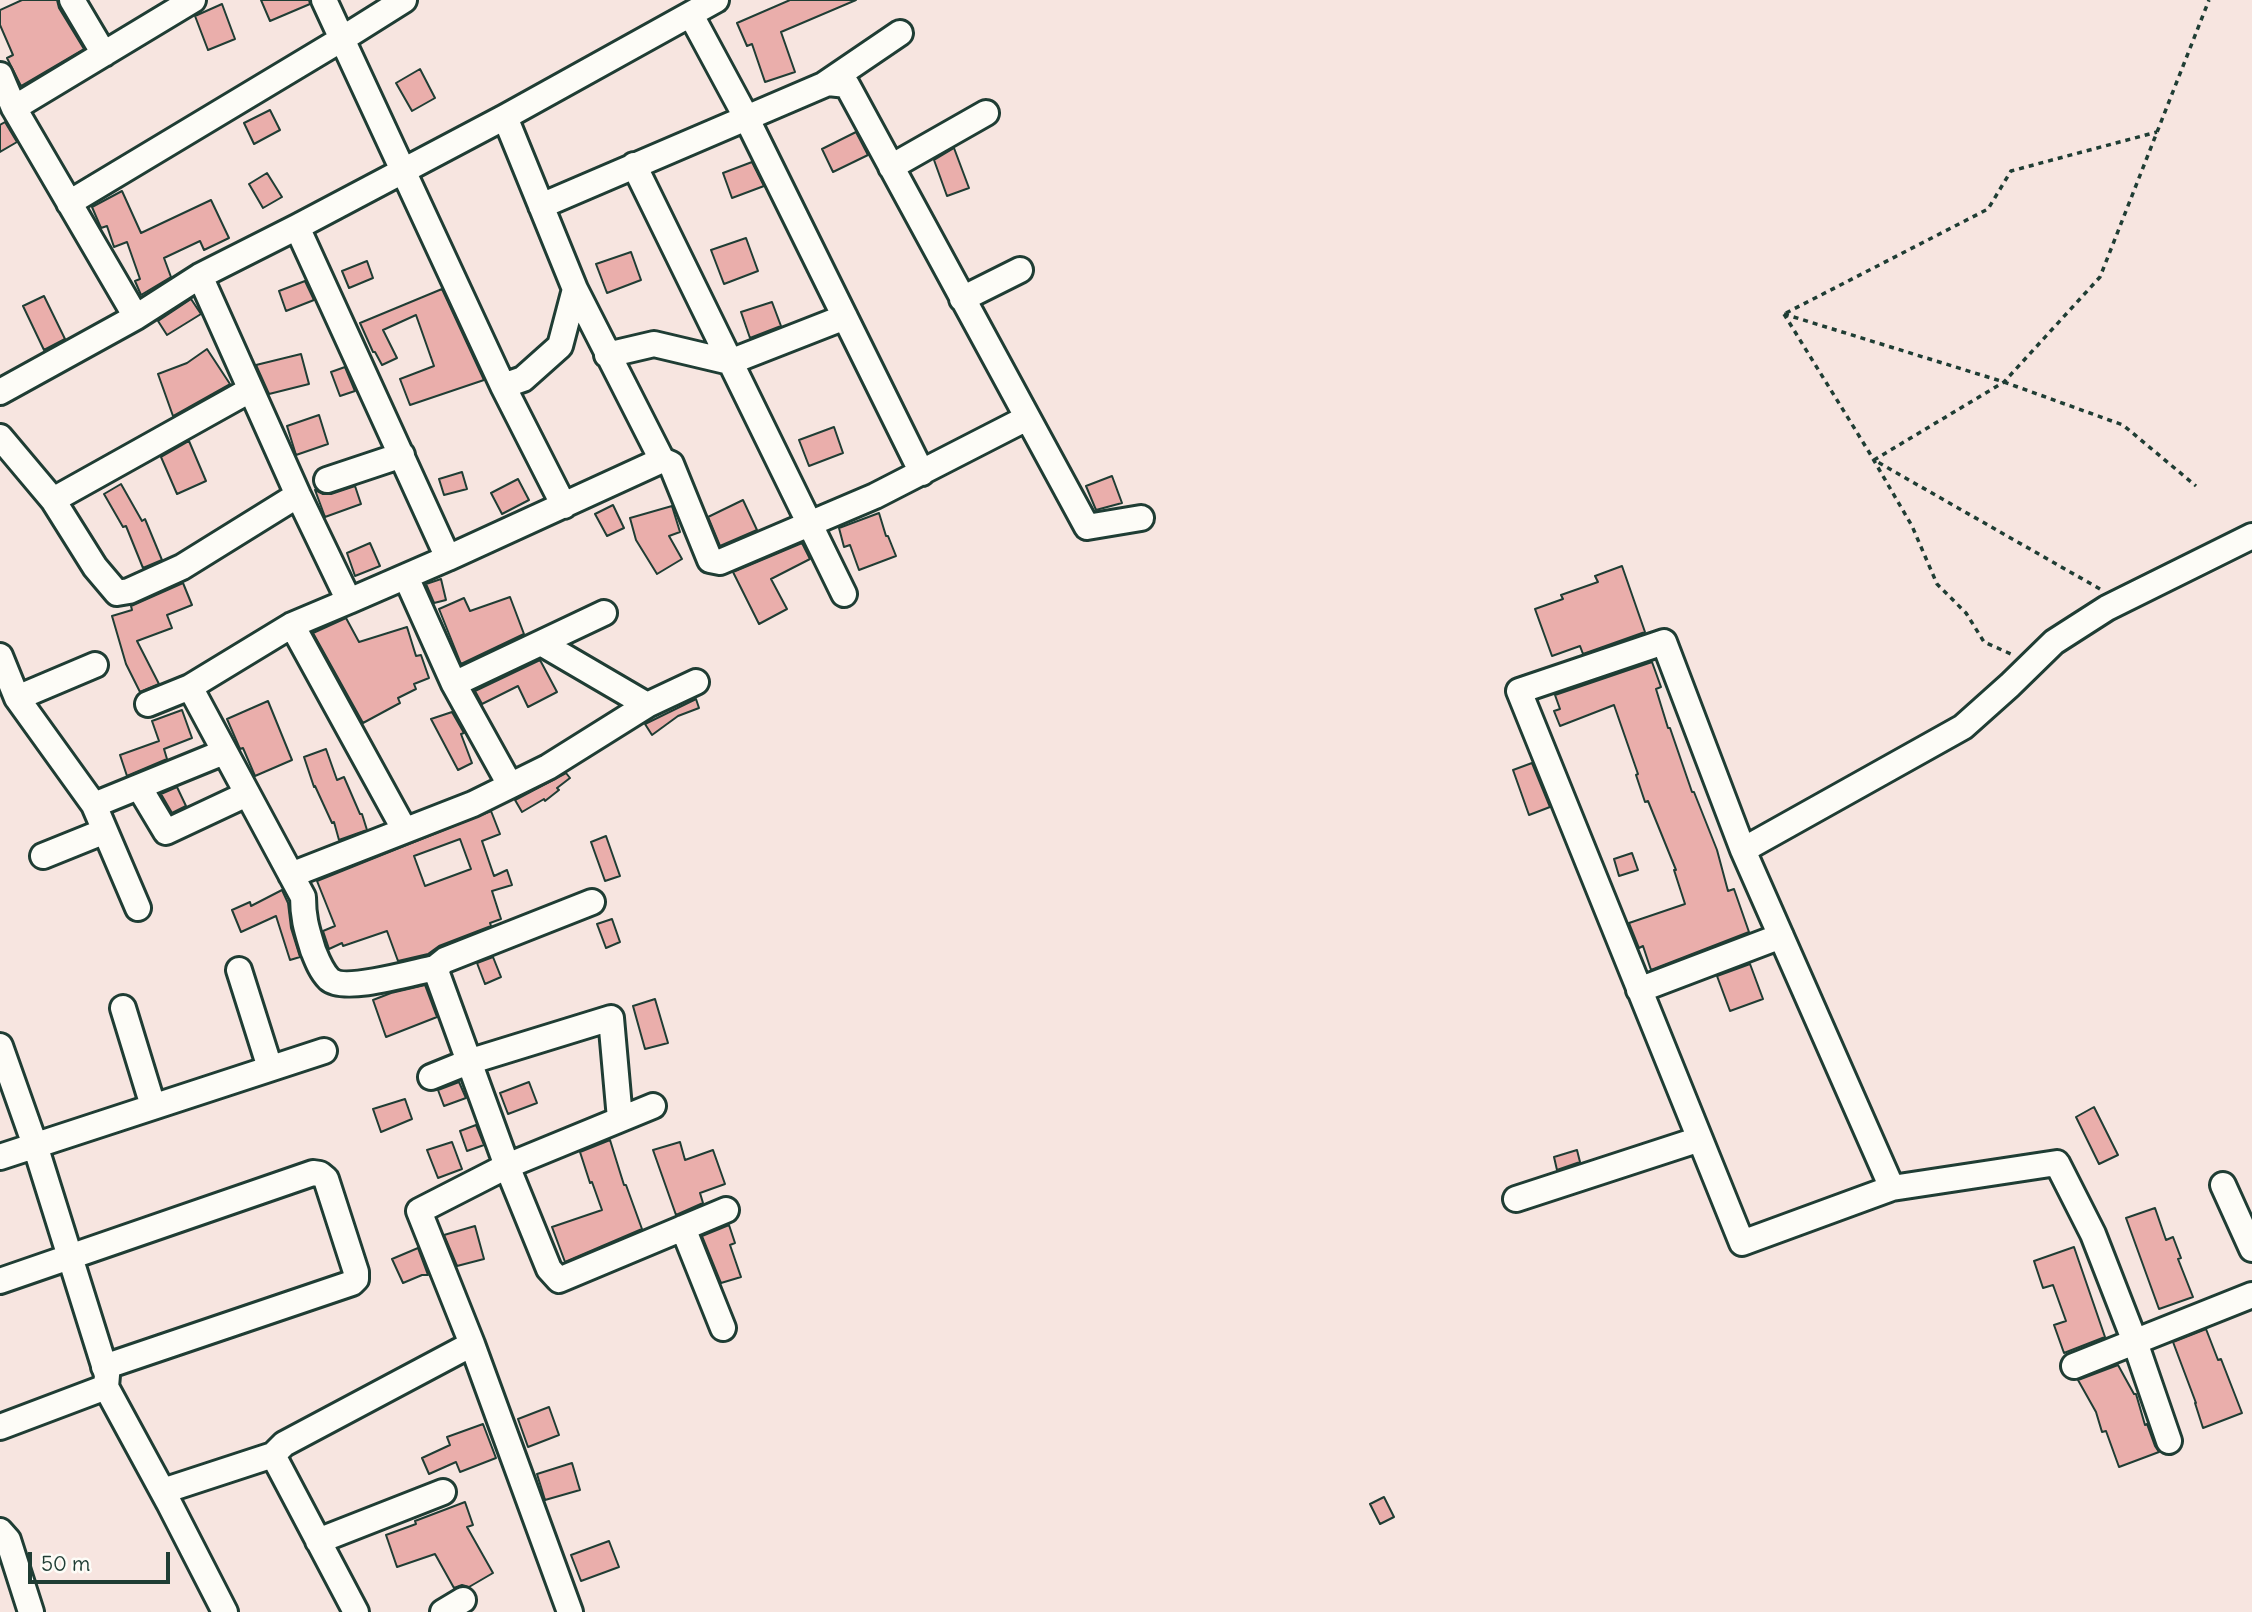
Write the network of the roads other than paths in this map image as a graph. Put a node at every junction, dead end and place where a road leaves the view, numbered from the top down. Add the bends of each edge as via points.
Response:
1 (72, 0) edge
2 (193, 0) edge
3 (324, 0) edge
4 (404, 0) edge
5 (716, 0) edge
6 (691, 15) junction
7 (900, 33) dead end
8 (342, 39) junction
9 (104, 54) junction
10 (0, 75) edge
11 (825, 84) junction
12 (14, 108) junction
13 (986, 113) dead end
14 (505, 117) junction
15 (746, 117) junction
16 (634, 165) junction
17 (891, 167) junction
18 (404, 170) junction
19 (69, 203) junction
20 (541, 205) junction
21 (298, 227) junction
22 (1020, 270) dead end
23 (200, 276) junction
24 (575, 289) junction
25 (962, 299) junction
26 (136, 317) junction
27 (845, 317) junction
28 (607, 355) junction
29 (730, 362) junction
30 (503, 386) junction
31 (250, 390) junction
32 (0, 391) edge
33 (1027, 418) junction
34 (0, 437) edge
35 (401, 455) junction
36 (662, 460) junction
37 (922, 473) junction
38 (327, 480) dead end
39 (298, 495) junction
40 (53, 500) junction
41 (564, 506) junction
42 (1141, 518) dead end
43 (810, 524) junction
44 (2252, 536) edge
45 (448, 558) junction
46 (406, 577) junction
47 (844, 594) dead end
48 (349, 601) junction
49 (604, 613) dead end
50 (292, 625) junction
51 (541, 643) junction
52 (0, 656) edge
53 (95, 665) dead end
54 (696, 682) dead end
55 (454, 684) junction
56 (190, 687) junction
57 (17, 698) junction
58 (148, 704) dead end
59 (647, 705) junction
60 (224, 752) junction
61 (510, 785) junction
62 (139, 787) junction
63 (247, 794) junction
64 (94, 805) junction
65 (404, 829) junction
66 (105, 831) junction
67 (1743, 850) junction
68 (43, 856) dead end
69 (290, 874) junction
70 (592, 902) dead end
71 (138, 908) dead end
72 (1781, 936) junction
73 (435, 968) junction
74 (239, 970) dead end
75 (1639, 990) junction
76 (123, 1007) dead end
77 (0, 1046) edge
78 (324, 1051) dead end
79 (468, 1062) junction
80 (270, 1068) junction
81 (430, 1077) dead end
82 (153, 1106) junction
83 (653, 1106) dead end
84 (620, 1119) junction
85 (1700, 1139) junction
86 (35, 1145) junction
87 (0, 1157) edge
88 (507, 1166) junction
89 (2223, 1185) dead end
90 (1892, 1188) junction
91 (1516, 1199) dead end
92 (726, 1210) dead end
93 (683, 1228) junction
94 (2252, 1249) edge
95 (71, 1256) junction
96 (0, 1281) edge
97 (2252, 1295) edge
98 (723, 1328) dead end
99 (2135, 1342) junction
100 (472, 1344) junction
101 (2074, 1366) dead end
102 (105, 1377) junction
103 (0, 1427) edge
104 (2169, 1441) dead end
105 (273, 1455) junction
106 (163, 1491) junction
107 (443, 1492) dead end
108 (0, 1531) edge
109 (318, 1541) junction
110 (31, 1612) edge
111 (225, 1612) edge
112 (356, 1612) edge
113 (569, 1612) edge

1 - 9 street
2 - 9 street
3 - 8 street
4 - 8 street
5 - 6 street
6 - 14 street
6 - 15 street
7 - 11 street
8 - 18 street
8 - 19 street
9 - 12 street
10 - 12 street
11 - 15 street
11 - 17 street via 847,85
12 - 19 street
13 - 17 street
14 - 18 street
14 - 20 street
15 - 16 street
15 - 27 street
16 - 20 street
16 - 29 street
17 - 25 street
18 - 21 street
18 - 30 street
19 - 26 street
20 - 24 street
21 - 23 street
21 - 35 street
22 - 25 street
23 - 26 street
23 - 31 street
24 - 28 street
24 - 30 street via 560,346 523,379
25 - 33 street
26 - 32 street
27 - 29 street
27 - 37 street
28 - 29 street via 654,344
28 - 36 street
29 - 43 street
30 - 41 street
31 - 39 street
31 - 40 street
33 - 37 street
33 - 42 street via 1087,527
34 - 40 street
35 - 38 street
35 - 45 street
36 - 41 street
36 - 43 street via 671,464 715,563
37 - 43 street
39 - 40 street via 182,567 117,593
39 - 48 street
41 - 45 street
43 - 47 street
44 - 67 street via 2121,601 2054,642 1963,727
45 - 46 street
46 - 48 street
46 - 55 street
48 - 50 street
49 - 51 street
50 - 56 street
50 - 65 street
51 - 55 street
51 - 59 street
52 - 57 street
53 - 57 street
54 - 59 street
55 - 61 street
56 - 58 street
56 - 60 street
57 - 64 street
59 - 61 street
60 - 62 street
60 - 63 street
61 - 65 street
62 - 63 street via 166,832
62 - 64 street
63 - 69 street
64 - 66 street
65 - 69 street
66 - 68 street
66 - 71 street
67 - 72 street
67 - 75 street via 1664,642 1519,691
69 - 73 street via 303,897 303,919 317,961 330,980 359,984
70 - 73 street
72 - 75 street
72 - 90 street
73 - 79 street
74 - 80 street
75 - 85 street
76 - 82 street
77 - 86 street
78 - 80 street
79 - 81 street
79 - 84 street via 611,1018
79 - 88 street
80 - 82 street
82 - 86 street
83 - 84 street
84 - 88 street
85 - 90 street via 1742,1243
85 - 91 street
86 - 87 street
86 - 95 street
88 - 93 street via 549,1269 559,1280
88 - 100 street via 419,1211
89 - 94 street
90 - 99 street via 2057,1163 2093,1234
92 - 93 street
93 - 98 street
95 - 96 street
95 - 102 street
95 - 102 street via 313,1173 326,1179 356,1272 352,1283
97 - 99 street
99 - 101 street
99 - 104 street
100 - 105 street via 284,1444
100 - 113 street
102 - 103 street
102 - 106 street
105 - 106 street
105 - 109 street
106 - 111 street
107 - 109 street
108 - 110 street via 8,1540
109 - 112 street

